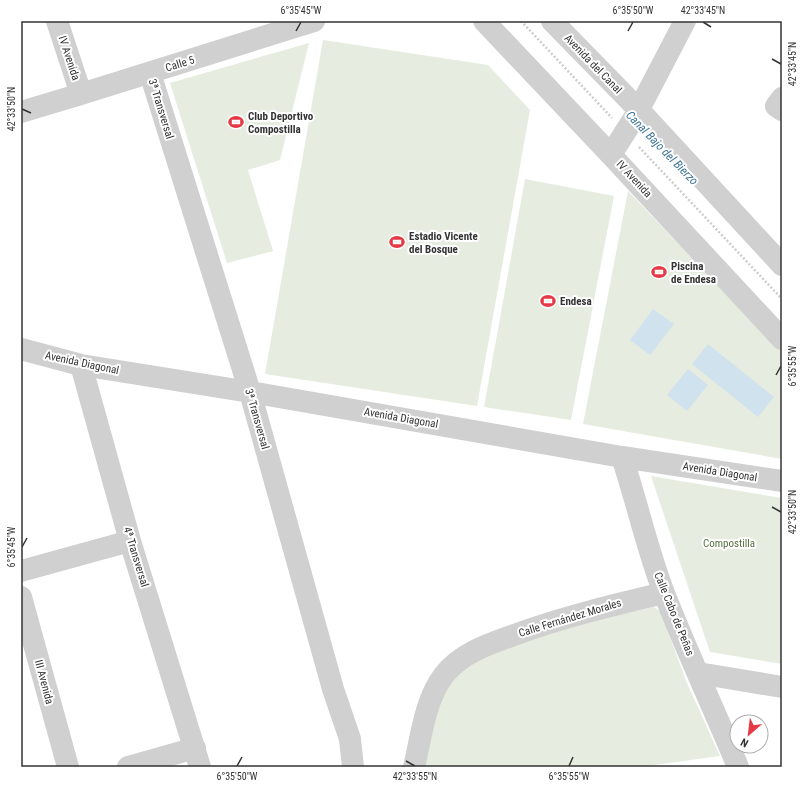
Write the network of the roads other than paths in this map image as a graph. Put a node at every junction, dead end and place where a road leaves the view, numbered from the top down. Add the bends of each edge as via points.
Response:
1 (57, 21) edge
2 (314, 21) edge
3 (484, 21) edge
4 (552, 21) edge
5 (685, 21) edge
6 (150, 73) junction
7 (82, 94) junction
8 (782, 98) edge
9 (782, 110) edge
10 (21, 112) edge
11 (637, 112) junction
12 (621, 147) junction
13 (782, 265) edge
14 (782, 339) edge
15 (21, 349) edge
16 (81, 365) junction
17 (250, 392) junction
18 (622, 456) junction
19 (782, 481) edge
20 (130, 541) junction
21 (21, 571) edge
22 (664, 593) junction
23 (21, 597) edge
24 (698, 673) junction
25 (782, 687) edge
26 (198, 758) edge
27 (68, 767) edge
28 (128, 767) edge
29 (353, 767) edge
30 (414, 767) edge
31 (738, 767) edge

1 - 7 street, IV Avenida
2 - 6 street, Calle 5
3 - 12 street, IV Avenida
4 - 11 street, Avenida del Canal
5 - 11 street
6 - 7 street, Calle 5
6 - 17 street, 3ª Transversal
7 - 10 street, Calle 5
8 - 9 street via 776,106
11 - 12 street, bridge
11 - 13 street, Avenida del Canal
12 - 14 street, IV Avenida
15 - 16 street, Avenida Diagonal
16 - 17 street, Avenida Diagonal
16 - 20 street, 4ª Transversal
17 - 18 street, Avenida Diagonal
17 - 29 street, 3ª Transversal via 331,681 350,739
18 - 19 street, Avenida Diagonal
18 - 22 street, Calle Cabo de Peñas
20 - 21 street
20 - 26 street, 4ª Transversal
22 - 24 street, Calle Cabo de Peñas
22 - 30 street, Calle Fernández Morales via 549,622 492,643 454,664 443,676 430,701
23 - 27 street, III Avenida
24 - 25 street
24 - 31 street, Calle Cabo de Peñas
26 - 28 street, 4ª Transversal

